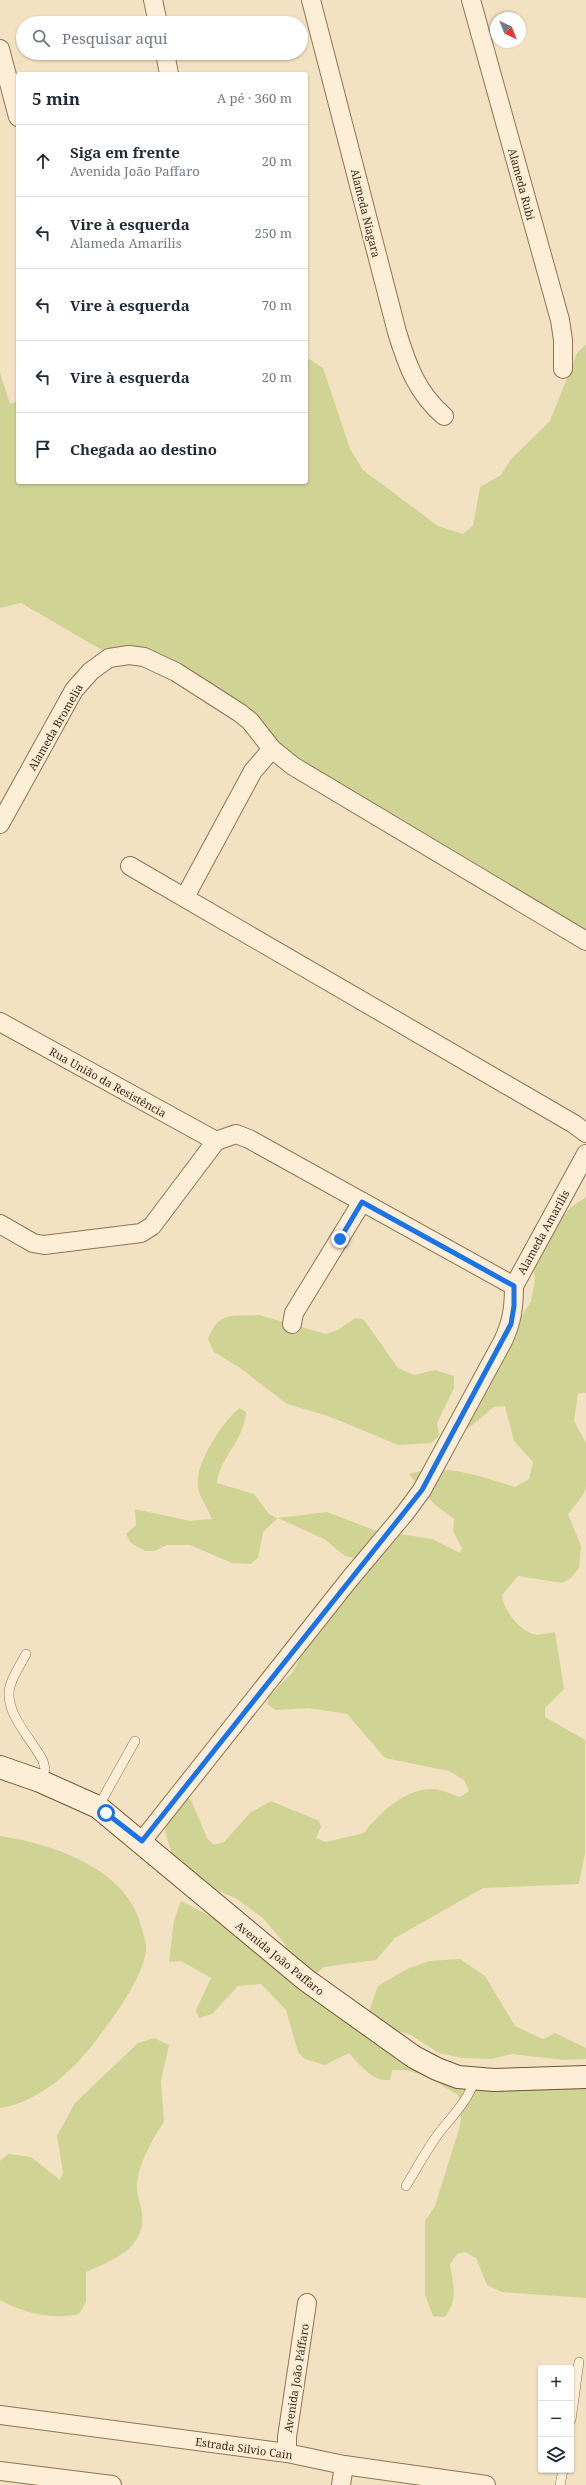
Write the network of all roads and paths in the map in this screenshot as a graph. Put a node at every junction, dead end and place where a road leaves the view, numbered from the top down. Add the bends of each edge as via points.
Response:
1 (153, 0) edge
2 (311, 0) edge
3 (471, 0) edge
4 (156, 16) edge
5 (0, 49) edge
6 (167, 60) edge
7 (170, 72) edge
8 (16, 109) edge
9 (563, 369) dead end
10 (444, 416) dead end
11 (272, 749) junction
12 (0, 824) edge
13 (130, 866) dead end
14 (185, 897) junction
15 (586, 941) edge
16 (0, 1022) edge
17 (586, 1133) edge
18 (216, 1141) junction
19 (586, 1154) edge
20 (362, 1202) junction
21 (0, 1224) edge
22 (514, 1286) junction
23 (292, 1324) dead end
24 (26, 1654) dead end
25 (135, 1742) dead end
26 (0, 1767) edge
27 (40, 1781) junction
28 (98, 1807) junction
29 (142, 1841) junction
30 (586, 2077) edge
31 (475, 2079) junction
32 (406, 2186) dead end
33 (307, 2303) dead end
34 (578, 2362) dead end
35 (573, 2401) edge
36 (0, 2415) edge
37 (287, 2453) junction
38 (344, 2465) junction
39 (0, 2471) edge
40 (562, 2473) edge
41 (112, 2485) edge
42 (341, 2485) edge
43 (486, 2485) edge
44 (560, 2485) edge

1 - 4 street
2 - 10 street, Alameda Niagara via 408,368 421,392
3 - 9 street, Alameda Rubi via 560,320
5 - 8 street
6 - 7 street
11 - 12 street, Alameda Bromelia via 250,721 176,672 144,657 129,655 109,658 91,670 74,690
11 - 14 street via 253,771
11 - 15 street, Alameda Bromelia via 293,766
13 - 14 street
14 - 17 street via 568,1120
16 - 18 street, Rua União da Resistência
18 - 20 street via 236,1134 249,1139
18 - 21 street via 152,1226 141,1233 44,1245 33,1243
19 - 22 street, Alameda Amarilis
20 - 22 street
20 - 23 street via 294,1313
22 - 29 street, Alameda Amarilis via 511,1324 422,1490
24 - 27 lane via 13,1679 9,1696 14,1714 43,1760 45,1769
25 - 28 lane
26 - 27 street, Avenida João Paffaro
27 - 28 street, Avenida João Paffaro
28 - 29 street, Avenida João Paffaro
29 - 31 street, Avenida João Paffaro via 186,1882 343,2008 420,2060 458,2077
30 - 31 street, Avenida João Paffaro
31 - 32 lane via 465,2102 439,2134
33 - 37 street, Avenida João Páffaro via 287,2437
34 - 35 lane
36 - 37 street, Estrada Silvio Cain
37 - 38 street, Estrada Silvio Cain
38 - 42 street
38 - 43 street, Estrada Silvio Cain
39 - 41 street
40 - 44 lane

